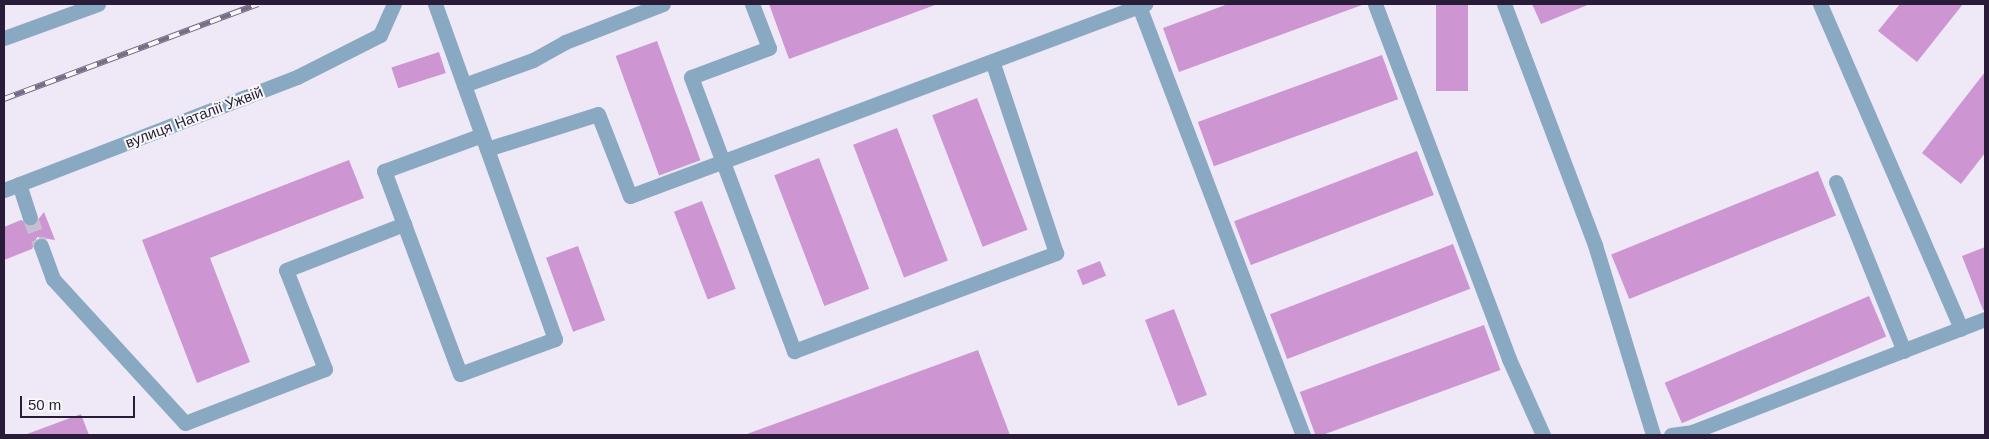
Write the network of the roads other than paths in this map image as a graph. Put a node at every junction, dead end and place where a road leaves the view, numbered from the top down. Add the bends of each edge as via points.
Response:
1 (98, 4) edge
2 (394, 4) edge
3 (435, 4) edge
4 (663, 4) edge
5 (752, 4) edge
6 (1375, 4) edge
7 (1504, 4) edge
8 (1820, 4) edge
9 (1142, 5) edge
10 (4, 37) edge
11 (992, 61) junction
12 (464, 85) junction
13 (484, 142) junction
14 (720, 162) junction
15 (1836, 182) dead end
16 (19, 184) junction
17 (4, 190) edge
18 (30, 217) tunnel mouth
19 (404, 224) junction
20 (41, 246) tunnel mouth
21 (1985, 319) edge
22 (1961, 329) junction
23 (1904, 350) junction
24 (1303, 435) edge
25 (1544, 435) edge
26 (1653, 435) edge
27 (1671, 435) edge

1 - 10 street
2 - 16 street, вулиця Наталії Ужвій via 380,35 297,78
3 - 12 street
4 - 12 street via 565,42 533,60
5 - 14 street via 769,48 691,77
6 - 25 street via 1509,359
7 - 26 street via 1595,245
8 - 22 street
9 - 11 street
9 - 24 street
11 - 14 street
11 - 14 street via 1056,254 794,351
12 - 13 street
13 - 14 street via 598,114 630,196
13 - 19 street via 384,171
13 - 19 street via 555,339 460,374
15 - 23 street
16 - 17 street, вулиця Наталії Ужвій
16 - 18 street
19 - 20 street via 286,270 325,369 185,423 53,279
21 - 22 street
22 - 23 street
23 - 27 street via 1692,432

